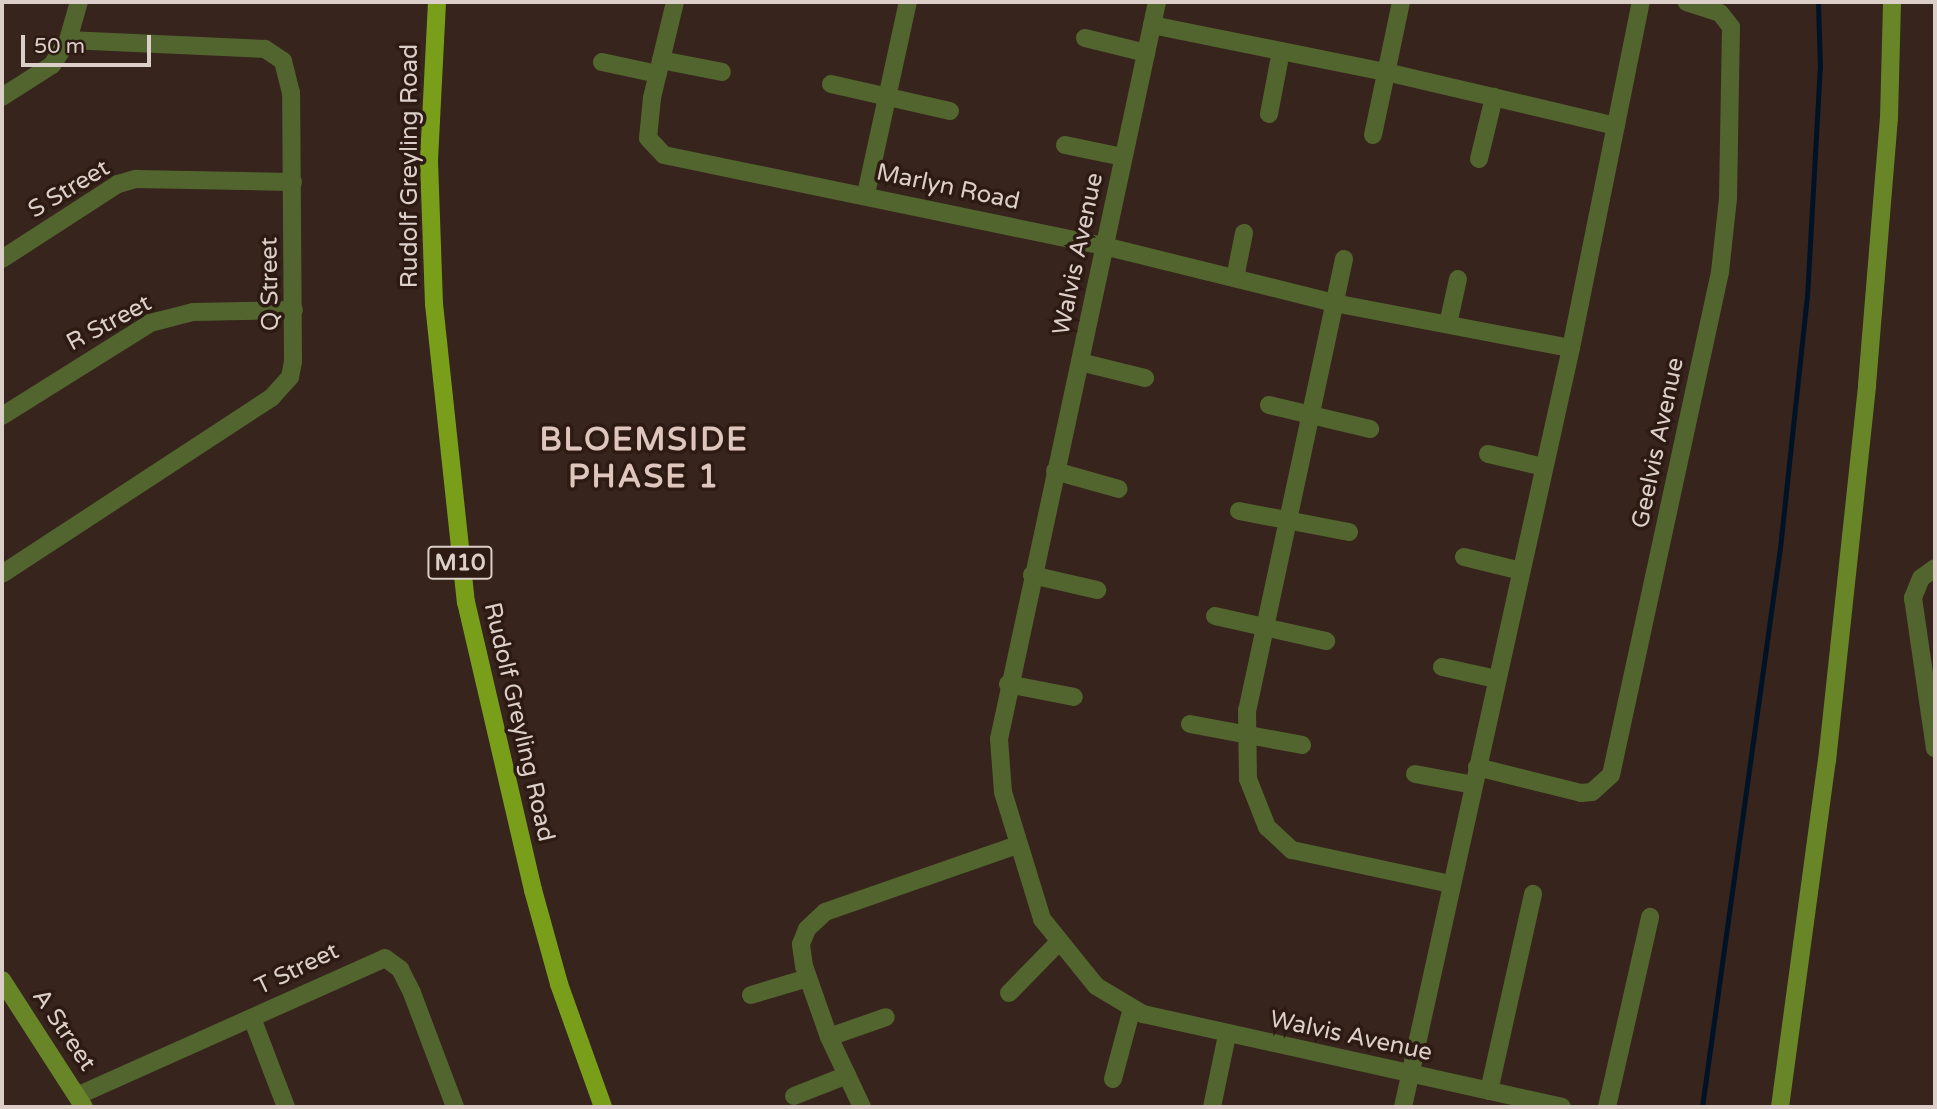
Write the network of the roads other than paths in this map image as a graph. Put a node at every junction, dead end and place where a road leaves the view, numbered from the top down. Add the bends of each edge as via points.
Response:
1 (79, 2) edge
2 (437, 2) edge
3 (675, 2) edge
4 (908, 2) edge
5 (1157, 2) edge
6 (1401, 2) edge
7 (1641, 2) edge
8 (1687, 2) edge
9 (1892, 2) edge
10 (1152, 25) junction
11 (1085, 38) dead end
12 (68, 40) junction
13 (1281, 51) junction
14 (1146, 54) junction
15 (602, 62) dead end
16 (659, 67) junction
17 (722, 72) dead end
18 (1387, 72) junction
19 (831, 83) dead end
20 (887, 96) junction
21 (2, 97) edge
22 (1494, 97) junction
23 (950, 111) dead end
24 (1269, 114) dead end
25 (1616, 126) junction
26 (1373, 135) dead end
27 (1065, 145) dead end
28 (1123, 157) junction
29 (1479, 159) dead end
30 (293, 182) junction
31 (866, 194) junction
32 (1244, 233) dead end
33 (1104, 246) junction
34 (2, 259) edge
35 (1344, 259) dead end
36 (1236, 278) junction
37 (1458, 279) dead end
38 (1334, 303) junction
39 (294, 310) junction
40 (1448, 324) junction
41 (1571, 348) junction
42 (1080, 362) junction
43 (1145, 378) dead end
44 (1269, 405) dead end
45 (1310, 415) junction
46 (2, 416) edge
47 (1370, 429) dead end
48 (1488, 454) dead end
49 (1544, 467) junction
50 (1055, 471) junction
51 (1119, 489) dead end
52 (1239, 511) dead end
53 (1288, 520) junction
54 (1349, 533) dead end
55 (1464, 557) dead end
56 (1935, 568) edge
57 (1521, 571) junction
58 (2, 575) edge
59 (1032, 575) junction
60 (1097, 590) dead end
61 (1215, 616) dead end
62 (1265, 627) junction
63 (1326, 641) dead end
64 (1442, 667) dead end
65 (1496, 679) junction
66 (1008, 684) junction
67 (1074, 697) dead end
68 (1189, 724) dead end
69 (1245, 736) junction
70 (1302, 745) dead end
71 (1935, 748) edge
72 (1477, 767) junction
73 (1415, 774) dead end
74 (1473, 785) junction
75 (1017, 845) junction
76 (1450, 884) junction
77 (1533, 894) dead end
78 (1650, 917) dead end
79 (1059, 942) junction
80 (808, 978) junction
81 (2, 980) edge
82 (1009, 993) dead end
83 (751, 995) dead end
84 (1132, 1008) junction
85 (886, 1017) dead end
86 (252, 1018) junction
87 (1227, 1035) junction
88 (829, 1037) junction
89 (1410, 1074) junction
90 (846, 1075) junction
91 (1113, 1079) dead end
92 (1489, 1091) junction
93 (794, 1096) dead end
94 (82, 1101) edge
95 (286, 1107) edge
96 (455, 1107) edge
97 (603, 1107) edge
98 (862, 1107) edge
99 (1212, 1107) edge
100 (1403, 1107) edge
101 (1562, 1107) edge
102 (1607, 1107) edge
103 (1780, 1107) edge

1 - 12 street
2 - 97 main road, Rudolf Greyling Road / M10 via 429,162 434,304 457,543 476,656 533,890 559,984
3 - 16 street
4 - 20 street
5 - 10 street, Walvis Avenue
6 - 18 street
7 - 25 street
8 - 72 street, Geelvis Avenue via 1720,13 1731,27 1728,198 1720,272 1611,775 1592,792 1581,793
9 - 103 street via 1889,118 1867,385 1827,761
10 - 13 street
10 - 14 street, Walvis Avenue
11 - 14 street
12 - 21 street via 52,65
12 - 30 street, Q Street via 265,49 277,54 289,73
13 - 18 street
13 - 24 street
14 - 28 street, Walvis Avenue
15 - 16 street
16 - 17 street
16 - 31 street, Marlyn Road via 648,138 664,155
18 - 22 street
18 - 26 street
19 - 20 street
20 - 23 street
20 - 31 street
22 - 25 street
22 - 29 street
25 - 41 street
27 - 28 street, Walvis Avenue
28 - 33 street, Walvis Avenue
30 - 34 street, S Street via 136,178 118,184
30 - 39 street, Q Street
31 - 33 street, Marlyn Road
32 - 36 street
33 - 36 street, Marlyn Road
33 - 42 street, Walvis Avenue
35 - 38 street
36 - 38 street, Marlyn Road
37 - 40 street
38 - 40 street, Marlyn Road
38 - 45 street
39 - 46 street, R Street via 193,312 150,323
39 - 58 street, Q Street via 290,377 272,397
40 - 41 street, Marlyn Road
41 - 49 street
42 - 43 street, Walvis Avenue
42 - 50 street, Walvis Avenue
44 - 45 street
45 - 47 street
45 - 53 street
48 - 49 street
49 - 57 street
50 - 51 street
50 - 59 street, Walvis Avenue
52 - 53 street
53 - 54 street
53 - 62 street
55 - 57 street
56 - 71 street via 1921,578 1913,598
57 - 65 street
59 - 60 street
59 - 66 street, Walvis Avenue
61 - 62 street
62 - 63 street
62 - 69 street
64 - 65 street
65 - 72 street
66 - 67 street
66 - 75 street, Walvis Avenue via 998,762
68 - 69 street
69 - 70 street
69 - 76 street via 1248,779 1267,827 1278,841 1292,850
72 - 74 street
73 - 74 street
74 - 76 street
75 - 79 street, Walvis Avenue via 1042,919
75 - 80 street via 825,912 807,929 801,944
76 - 89 street
77 - 92 street
78 - 102 street
79 - 82 street
79 - 84 street, Walvis Avenue via 1096,986
80 - 83 street
80 - 88 street
81 - 94 street, A Street
84 - 87 street, Walvis Avenue
84 - 91 street
85 - 88 street
86 - 94 street, T Street
86 - 95 street
86 - 96 street, T Street via 385,958 400,969 412,993
87 - 89 street, Walvis Avenue
87 - 99 street
88 - 90 street
89 - 92 street, Walvis Avenue
89 - 100 street
90 - 93 street
90 - 98 street
92 - 101 street, Walvis Avenue

